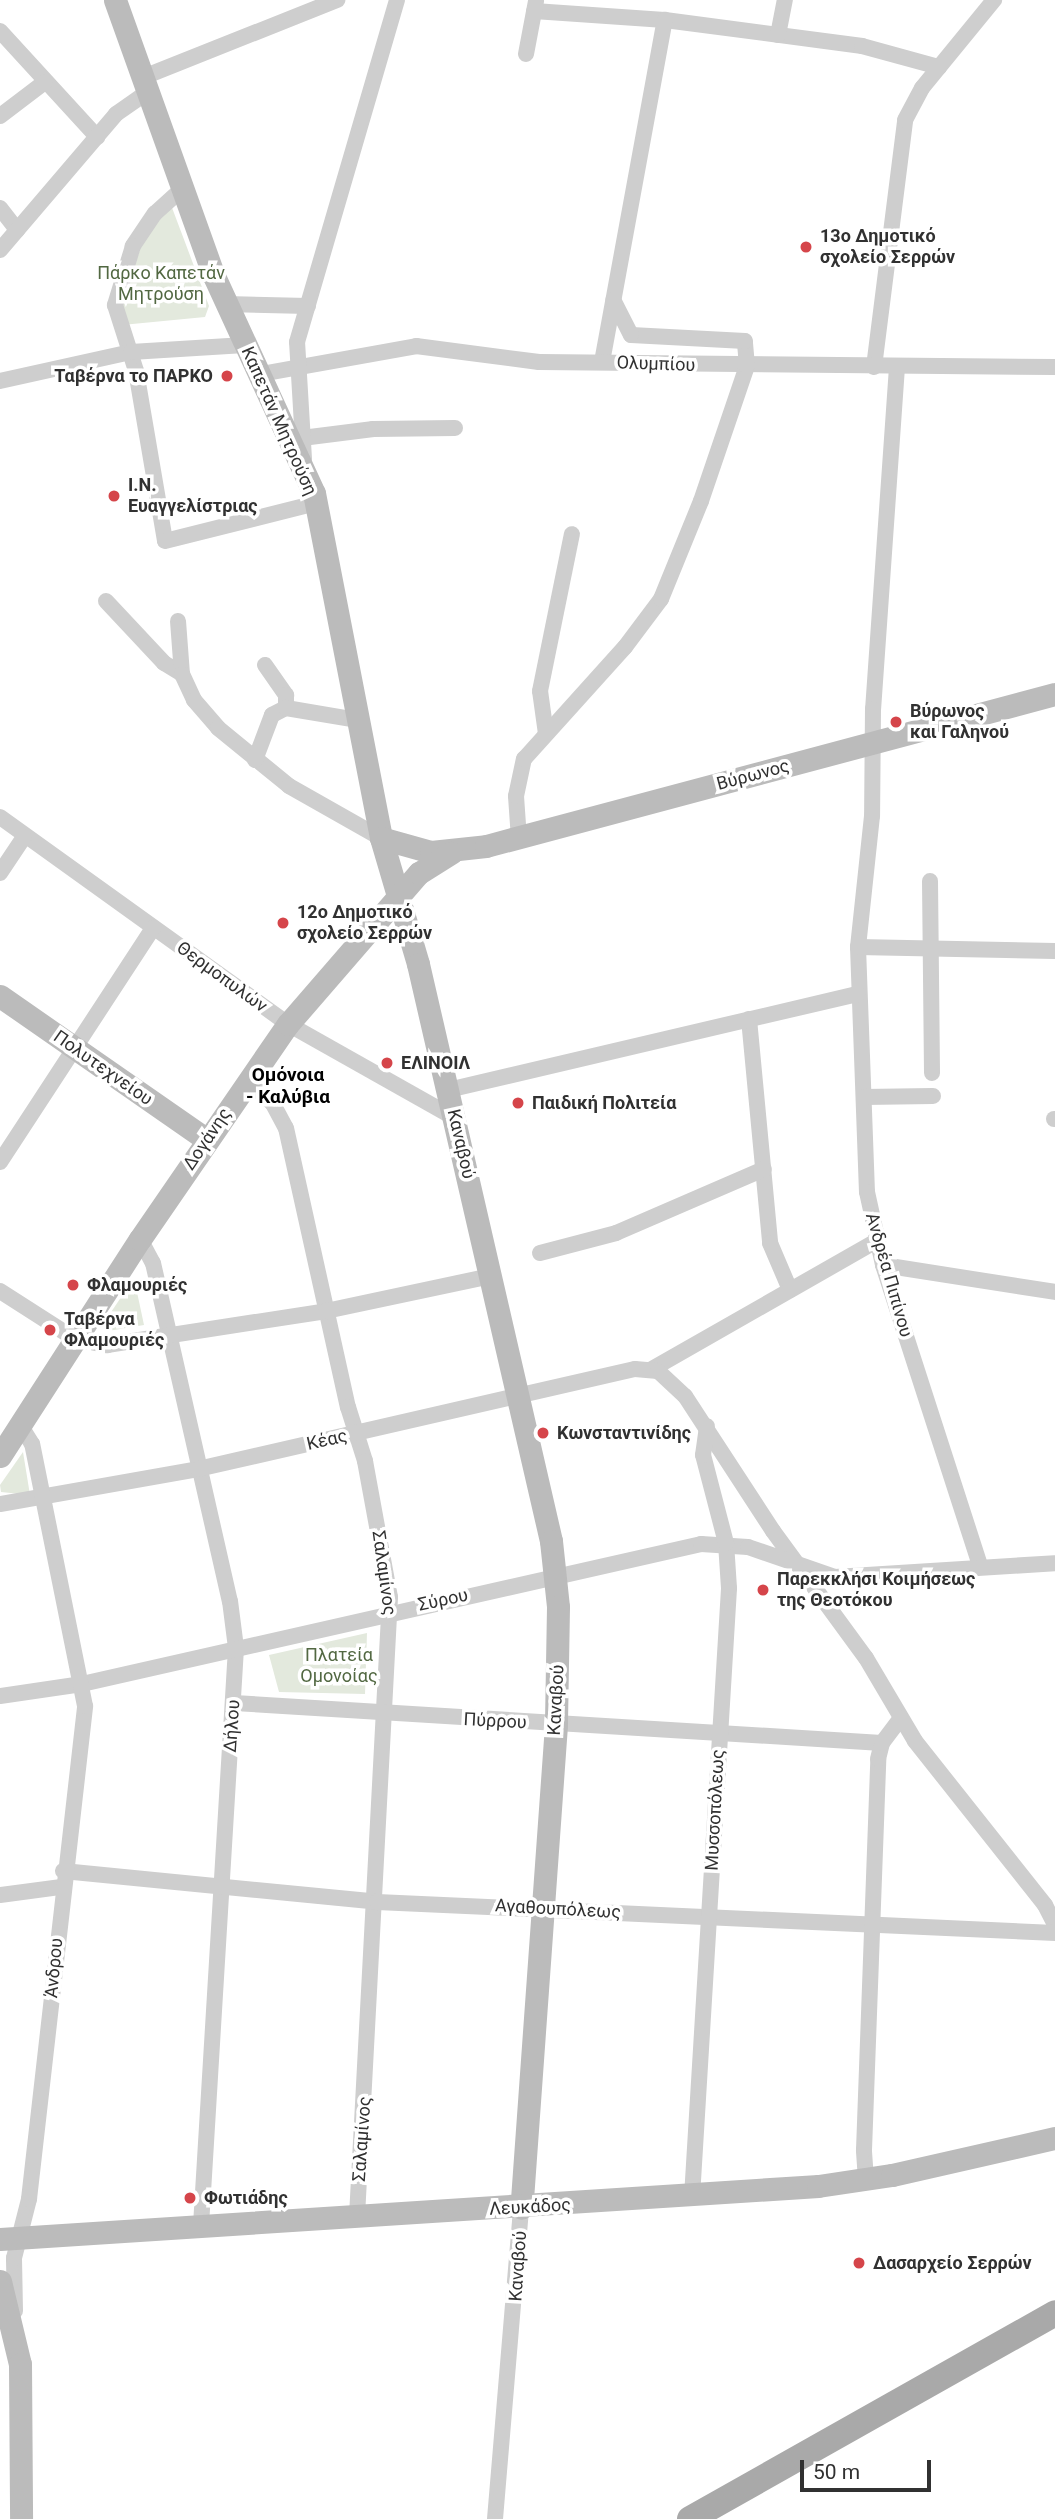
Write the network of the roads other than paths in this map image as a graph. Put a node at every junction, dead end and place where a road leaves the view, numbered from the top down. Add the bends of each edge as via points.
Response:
1 (115, 0) edge
2 (337, 0) edge
3 (397, 0) edge
4 (785, 0) edge
5 (994, 0) edge
6 (535, 5) edge
7 (665, 20) junction
8 (0, 31) edge
9 (778, 35) junction
10 (526, 54) dead end
11 (939, 67) junction
12 (45, 82) junction
13 (147, 84) junction
14 (0, 116) edge
15 (97, 136) junction
16 (182, 189) junction
17 (0, 208) edge
18 (17, 230) junction
19 (0, 250) edge
20 (613, 300) junction
21 (225, 304) junction
22 (308, 306) junction
23 (245, 345) junction
24 (131, 352) junction
25 (602, 362) junction
26 (747, 366) junction
27 (296, 367) junction
28 (874, 367) junction
29 (897, 367) junction
30 (1055, 367) edge
31 (261, 374) junction
32 (0, 381) edge
33 (455, 428) dead end
34 (302, 438) junction
35 (304, 468) junction
36 (316, 503) junction
37 (572, 534) dead end
38 (106, 601) dead end
39 (178, 621) dead end
40 (265, 665) dead end
41 (182, 674) junction
42 (1055, 694) edge
43 (286, 708) junction
44 (358, 720) junction
45 (546, 734) junction
46 (873, 743) junction
47 (255, 760) junction
48 (0, 817) edge
49 (24, 837) junction
50 (381, 838) junction
51 (519, 839) junction
52 (450, 852) junction
53 (0, 873) edge
54 (930, 881) dead end
55 (397, 898) junction
56 (153, 928) junction
57 (859, 939) junction
58 (931, 950) junction
59 (1055, 951) edge
60 (858, 994) junction
61 (0, 996) edge
62 (749, 1019) junction
63 (288, 1024) junction
64 (75, 1049) junction
65 (932, 1073) dead end
66 (247, 1081) junction
67 (448, 1090) junction
68 (933, 1096) dead end
69 (864, 1097) junction
70 (455, 1118) junction
71 (206, 1139) junction
72 (0, 1163) edge
73 (764, 1169) junction
74 (139, 1239) junction
75 (876, 1241) junction
76 (540, 1253) dead end
77 (883, 1265) junction
78 (491, 1276) junction
79 (790, 1290) junction
80 (0, 1291) edge
81 (1055, 1292) edge
82 (326, 1311) junction
83 (75, 1339) junction
84 (169, 1339) junction
85 (652, 1369) junction
86 (519, 1396) junction
87 (20, 1425) junction
88 (707, 1426) junction
89 (356, 1433) junction
90 (0, 1456) edge
91 (198, 1469) junction
92 (43, 1498) junction
93 (0, 1504) edge
94 (726, 1542) junction
95 (1055, 1563) edge
96 (979, 1566) junction
97 (801, 1569) junction
98 (556, 1576) junction
99 (391, 1611) junction
100 (236, 1648) junction
101 (82, 1684) junction
102 (0, 1696) edge
103 (234, 1703) junction
104 (386, 1715) junction
105 (901, 1718) junction
106 (556, 1725) junction
107 (719, 1735) junction
108 (882, 1743) junction
109 (62, 1879) junction
110 (221, 1889) junction
111 (0, 1895) edge
112 (377, 1902) junction
113 (540, 1908) junction
114 (710, 1917) junction
115 (872, 1923) junction
116 (1055, 1925) edge
117 (1055, 1933) edge
118 (1055, 2138) edge
119 (866, 2180) junction
120 (692, 2197) junction
121 (521, 2208) junction
122 (357, 2216) junction
123 (201, 2226) junction
124 (9, 2239) edge
125 (0, 2281) edge
126 (1055, 2313) edge
127 (20, 2364) junction
128 (21, 2519) edge
129 (495, 2519) edge
130 (690, 2519) edge

1 - 13 street, Καπετάν Μητρούση
2 - 13 street
3 - 22 street
4 - 9 street
5 - 11 street
6 - 7 street
6 - 10 street
7 - 9 street
7 - 20 street
8 - 12 street
9 - 11 street via 862,46
11 - 28 street via 912,104 900,140
12 - 14 street
12 - 15 street
13 - 15 street
13 - 16 street, Καπετάν Μητρούση
15 - 18 street
16 - 21 street, Καπετάν Μητρούση
16 - 24 street via 147,223 118,282 115,313
17 - 18 street
18 - 19 street
20 - 25 street
20 - 26 street via 631,335 745,341
21 - 22 street
21 - 23 street, Καπετάν Μητρούση
22 - 27 street via 297,342
23 - 24 street
23 - 31 street, Καπετάν Μητρούση
24 - 32 street
24 - 36 street via 165,541
25 - 26 street, Ολυμπίου
25 - 27 street, Ολυμπίου via 511,360 416,346
26 - 28 street, Ολυμπίου
26 - 45 street via 701,501 661,599 625,647
27 - 31 street, Ολυμπίου
27 - 34 street
28 - 29 street, Ολυμπίου
29 - 30 street, Ολυμπίου
29 - 46 street, Ανδρέα Πιπίνου
31 - 35 street, Καπετάν Μητρούση
33 - 34 street via 373,429
34 - 35 street
35 - 36 street, Καπετάν Μητρούση
36 - 44 street, Καπετάν Μητρούση
37 - 45 street via 540,691
38 - 41 street via 164,663
39 - 41 street
40 - 43 street via 286,695
41 - 47 street via 194,700 234,745
42 - 46 street, Βύρωνος
43 - 44 street
43 - 47 street via 272,715
44 - 50 street, Καπετάν Μητρούση
45 - 51 street via 522,766 516,796
46 - 51 street, Βύρωνος
46 - 57 street, Ανδρέα Πιπίνου via 872,816
47 - 50 street via 337,816
48 - 49 street, Θερμοπυλών
49 - 53 street
49 - 56 street, Θερμοπυλών
50 - 52 street via 409,848
50 - 55 street, Καπετάν Μητρούση
51 - 52 street, Βύρωνος
52 - 55 street, Δογάνης via 429,864
54 - 58 street
55 - 63 street, Δογάνης
55 - 67 street, Καναβού
56 - 63 street, Θερμοπυλών
56 - 64 street
57 - 58 street
57 - 60 street, Ανδρέα Πιπίνου
58 - 59 street
58 - 65 street
60 - 62 street
60 - 69 street, Ανδρέα Πιπίνου
61 - 64 street, Πολυτεχνείου
62 - 67 street
62 - 73 street
63 - 66 street, Δογάνης
63 - 70 street, Θερμοπυλών
64 - 71 street, Πολυτεχνείου
64 - 72 street
66 - 71 street, Δογάνης
66 - 82 street, Σαλαμίνος via 273,1104 286,1128
67 - 70 street, Καναβού
68 - 69 street
69 - 75 street, Ανδρέα Πιπίνου via 867,1192
70 - 78 street, Καναβού
71 - 74 street, Δογάνης
73 - 76 street via 616,1233
73 - 79 street via 769,1243
74 - 83 street, Δογάνης
74 - 84 street, Δήλου via 153,1263
75 - 77 street, Ανδρέα Πιπίνου
75 - 79 street
77 - 81 street
77 - 96 street, Ανδρέα Πιπίνου
78 - 82 street
78 - 86 street, Καναβού
79 - 85 street
80 - 83 street
82 - 84 street
82 - 89 street, Σαλαμίνος
83 - 84 street via 107,1345
83 - 87 street, Δογάνης
84 - 91 street, Δήλου
85 - 86 street, Κέας via 635,1368
85 - 88 street via 677,1385
86 - 89 street, Κέας
86 - 98 street, Καναβού
87 - 90 street, Δογάνης
87 - 92 street, Άνδρου via 31,1440
88 - 94 street, Μυσσοπόλεως via 704,1462
88 - 97 street
89 - 91 street, Κέας
89 - 99 street, Σαλαμίνος
91 - 92 street, Κέας
91 - 100 street, Δήλου via 230,1601
92 - 93 street, Κέας
92 - 101 street, Άνδρου
94 - 97 street, Σύρου
94 - 98 street, Σύρου
94 - 107 street, Μυσσοπόλεως via 729,1588
95 - 96 street, Σύρου
96 - 97 street, Σύρου via 835,1577
97 - 105 street via 859,1647
98 - 99 street, Σύρου
98 - 106 street, Καναβού
99 - 100 street, Σύρου
99 - 104 street, Σαλαμίνος
100 - 101 street, Σύρου
100 - 103 street, Δήλου
101 - 102 street, Σύρου
101 - 109 street, Άνδρου via 84,1715
103 - 104 street, Πύρρου
103 - 110 street, Δήλου
104 - 106 street, Πύρρου
104 - 112 street, Σαλαμίνος
105 - 108 street
105 - 116 street via 1045,1905
106 - 107 street, Πύρρου
106 - 113 street, Καναβού
107 - 108 street, Πύρρου
107 - 114 street, Μυσσοπόλεως
108 - 115 street
109 - 110 street, Αγαθουπόλεως
109 - 111 street, Αγαθουπόλεως
109 - 124 street, Άνδρου via 29,2199
110 - 112 street, Αγαθουπόλεως
110 - 123 street, Δήλου
112 - 113 street, Αγαθουπόλεως
112 - 122 street, Σαλαμίνος
113 - 114 street, Αγαθουπόλεως
113 - 121 street, Καναβού
114 - 115 street, Αγαθουπόλεως
114 - 120 street, Μυσσοπόλεως
115 - 117 street, Αγαθουπόλεως
115 - 119 street
118 - 119 street, Λευκάδος
119 - 120 street, Λευκάδος
120 - 121 street, Λευκάδος
121 - 122 street, Λευκάδος
121 - 129 street, Καναβού
122 - 123 street, Λευκάδος
123 - 124 street, Λευκάδος
124 - 127 street, Άνδρου
125 - 127 street
126 - 130 main road
127 - 128 street, Άνδρου

